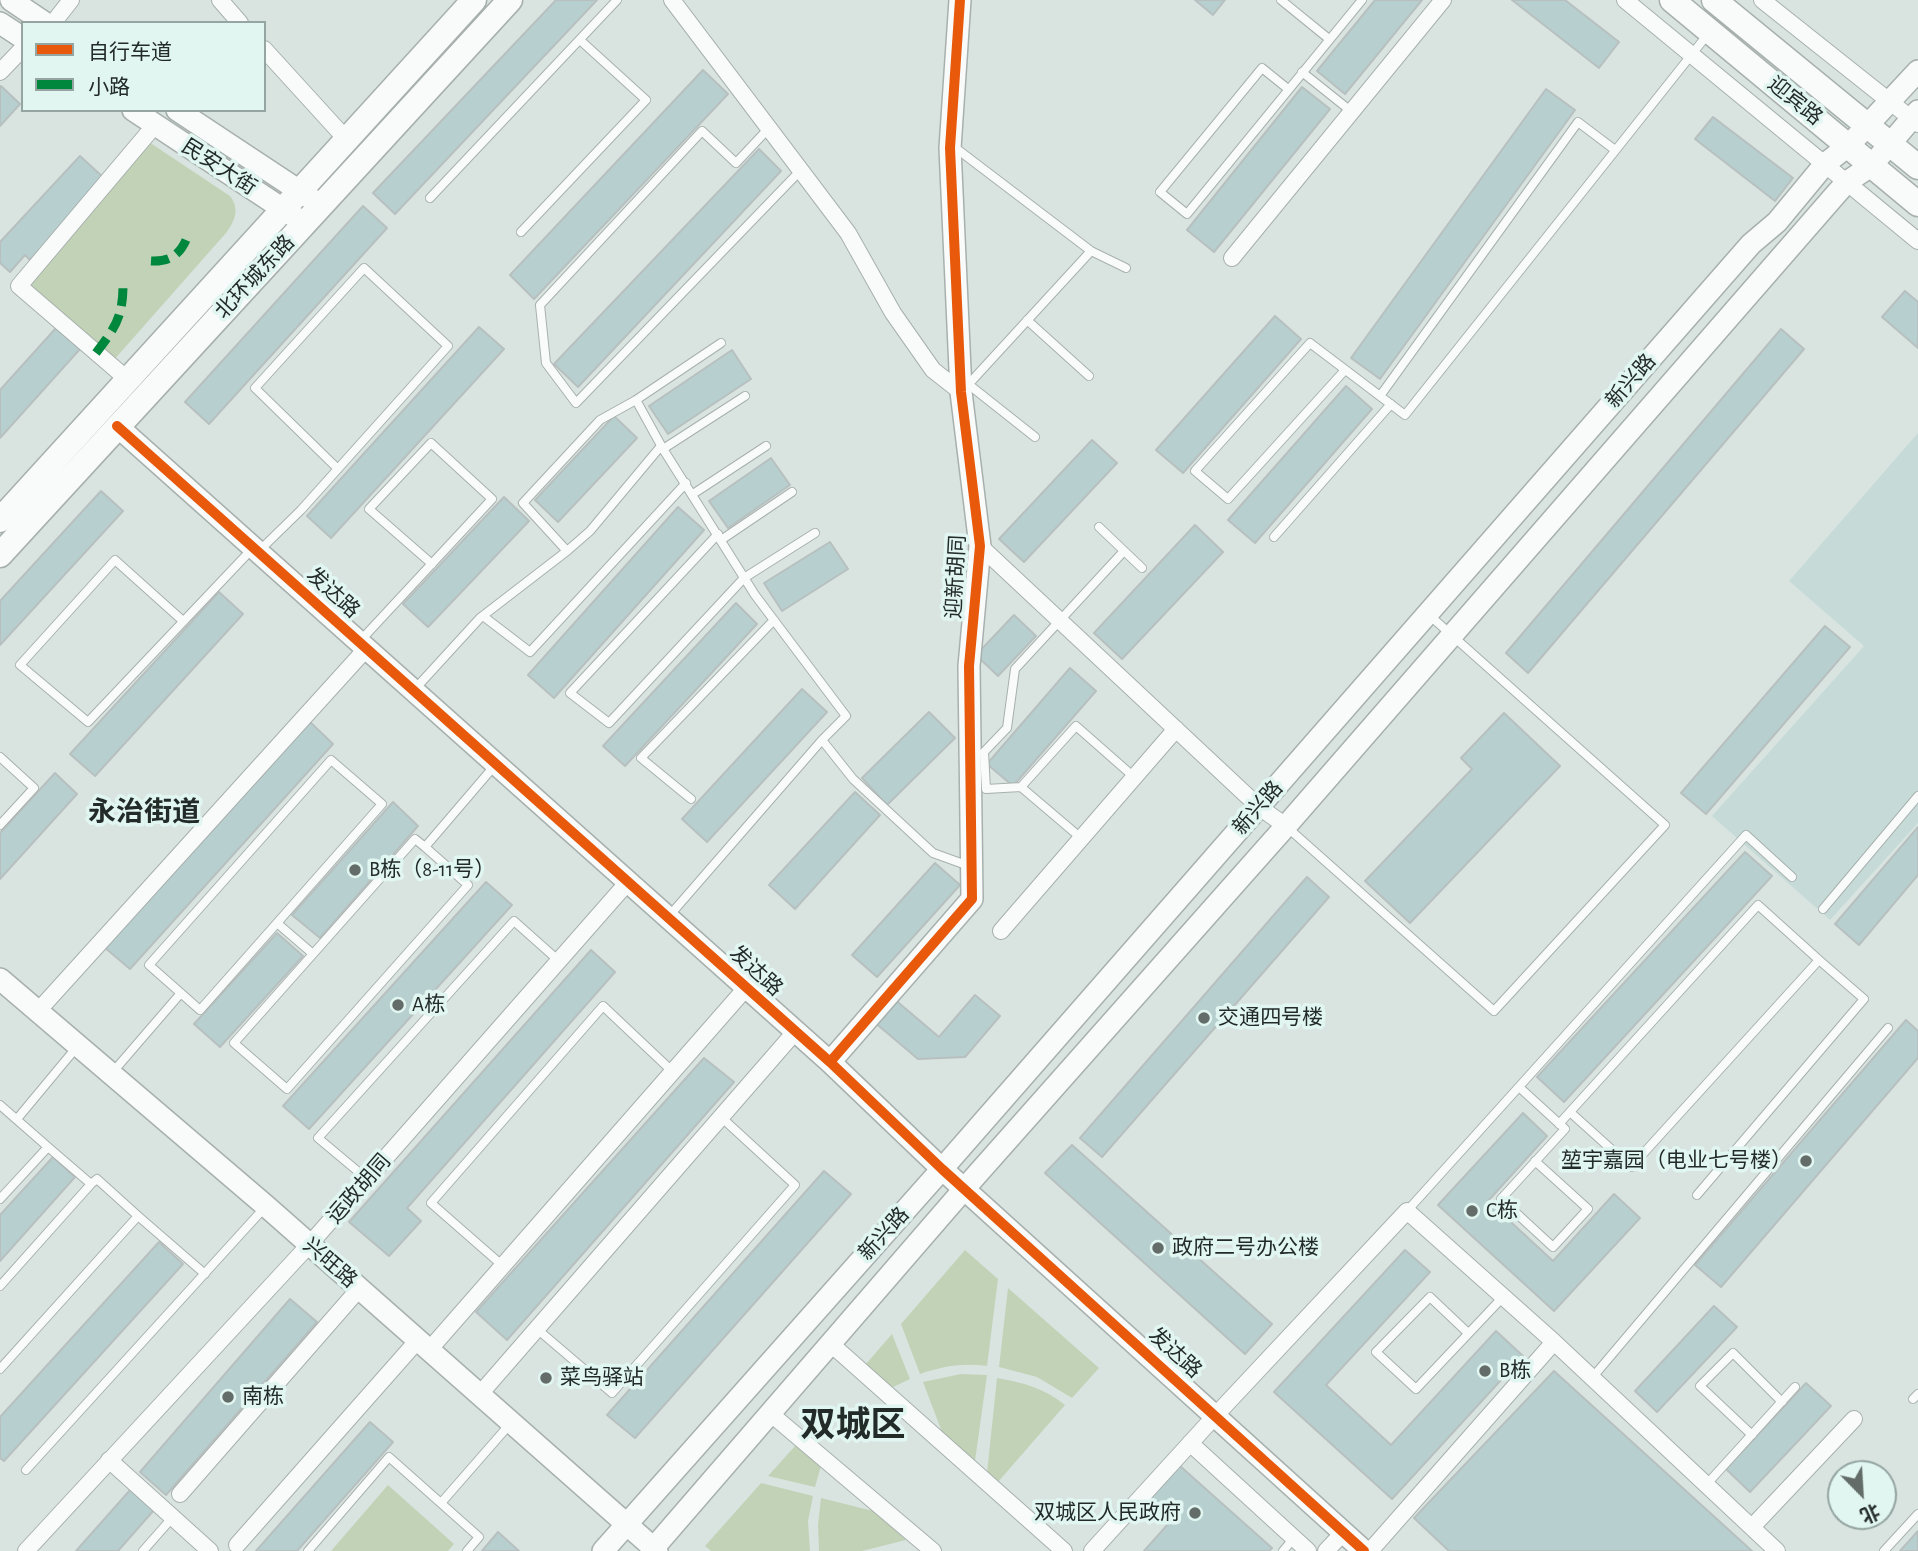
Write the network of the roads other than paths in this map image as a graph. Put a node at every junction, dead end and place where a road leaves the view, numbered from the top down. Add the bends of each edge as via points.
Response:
1 (11, 0) edge
2 (71, 0) edge
3 (220, 0) edge
4 (474, 0) edge
5 (510, 0) edge
6 (617, 0) edge
7 (672, 0) edge
8 (960, 0) edge
9 (1281, 0) edge
10 (1362, 0) edge
11 (1443, 0) edge
12 (1625, 0) edge
13 (1672, 0) edge
14 (1714, 0) edge
15 (1762, 0) edge
16 (42, 21) edge
17 (55, 21) edge
18 (238, 21) edge
19 (0, 23) edge
20 (1710, 32) junction
21 (21, 37) edge
22 (580, 40) junction
23 (1329, 40) junction
24 (21, 50) edge
25 (266, 51) edge
26 (1692, 55) junction
27 (1918, 71) edge
28 (0, 72) edge
29 (1303, 72) junction
30 (1288, 89) junction
31 (1890, 103) junction
32 (1352, 111) junction
33 (136, 112) edge
34 (180, 112) edge
35 (1916, 118) edge
36 (155, 125) junction
37 (1868, 125) junction
38 (768, 129) junction
39 (346, 139) junction
40 (951, 144) junction
41 (1891, 144) junction
42 (1849, 145) junction
43 (1615, 150) junction
44 (1825, 164) junction
45 (1872, 164) junction
46 (1918, 167) edge
47 (800, 171) junction
48 (1847, 182) junction
49 (430, 198) dead end
50 (290, 200) junction
51 (1918, 204) edge
52 (312, 214) junction
53 (522, 232) dead end
54 (1918, 241) edge
55 (1091, 251) junction
56 (1232, 258) dead end
57 (1126, 268) dead end
58 (1027, 320) junction
59 (721, 343) dead end
60 (1345, 370) junction
61 (1089, 376) dead end
62 (127, 379) junction
63 (964, 388) junction
64 (745, 396) dead end
65 (1380, 396) junction
66 (636, 400) junction
67 (1391, 404) junction
68 (117, 426) junction
69 (1035, 437) dead end
70 (766, 446) dead end
71 (662, 447) junction
72 (338, 469) junction
73 (685, 483) junction
74 (792, 492) dead end
75 (693, 494) junction
76 (0, 520) edge
77 (1098, 527) dead end
78 (815, 533) dead end
79 (720, 537) junction
80 (1274, 537) dead end
81 (980, 545) junction
82 (255, 550) junction
83 (567, 551) junction
84 (1124, 551) junction
85 (0, 555) edge
86 (432, 564) junction
87 (1142, 568) dead end
88 (744, 578) junction
89 (1428, 614) junction
90 (483, 616) junction
91 (774, 620) junction
92 (1059, 620) junction
93 (183, 621) junction
94 (1452, 635) junction
95 (363, 646) junction
96 (413, 691) junction
97 (1176, 729) junction
98 (822, 740) junction
99 (977, 752) junction
100 (0, 757) edge
101 (496, 765) junction
102 (1134, 777) junction
103 (1021, 787) junction
104 (1918, 796) edge
105 (691, 799) dead end
106 (1259, 807) junction
107 (0, 825) edge
108 (1286, 826) junction
109 (1081, 838) junction
110 (425, 847) junction
111 (972, 867) junction
112 (1792, 877) dead end
113 (628, 882) junction
114 (1823, 909) dead end
115 (668, 918) junction
116 (277, 923) junction
117 (1001, 931) dead end
118 (313, 954) junction
119 (1819, 960) junction
120 (559, 961) junction
121 (0, 979) edge
122 (746, 988) junction
123 (181, 993) junction
124 (38, 1011) junction
125 (1888, 1028) dead end
126 (795, 1032) junction
127 (78, 1046) junction
128 (830, 1062) junction
129 (673, 1072) junction
130 (111, 1074) junction
131 (1519, 1087) junction
132 (0, 1105) edge
133 (1570, 1112) junction
134 (721, 1117) junction
135 (17, 1119) junction
136 (1559, 1124) junction
137 (48, 1147) junction
138 (1535, 1161) junction
139 (942, 1169) junction
140 (367, 1179) junction
141 (92, 1184) junction
142 (965, 1188) junction
143 (1697, 1195) dead end
144 (0, 1199) edge
145 (266, 1206) junction
146 (1407, 1211) junction
147 (138, 1216) junction
148 (309, 1245) junction
149 (503, 1266) junction
150 (205, 1274) junction
151 (0, 1286) edge
152 (359, 1289) junction
153 (1503, 1297) junction
154 (537, 1328) junction
155 (1468, 1334) junction
156 (1554, 1342) junction
157 (831, 1344) junction
158 (424, 1345) junction
159 (0, 1369) edge
160 (1592, 1378) junction
161 (1795, 1388) dead end
162 (480, 1394) junction
163 (1782, 1402) junction
164 (771, 1414) junction
165 (1215, 1416) junction
166 (1854, 1419) dead end
167 (512, 1421) junction
168 (1752, 1434) junction
169 (1190, 1443) junction
170 (109, 1460) junction
171 (26, 1470) dead end
172 (1706, 1485) junction
173 (180, 1494) dead end
174 (440, 1503) junction
175 (1918, 1514) edge
176 (172, 1518) junction
177 (627, 1524) junction
178 (1752, 1527) junction
179 (1343, 1533) junction
180 (237, 1545) dead end
181 (1289, 1545) edge
182 (654, 1550) edge
183 (26, 1551) edge
184 (143, 1551) edge
185 (210, 1551) edge
186 (308, 1551) edge
187 (467, 1551) edge
188 (603, 1551) edge
189 (933, 1551) edge
190 (1064, 1551) edge
191 (1092, 1551) edge
192 (1308, 1551) edge
193 (1326, 1551) edge
194 (1364, 1551) edge
195 (1370, 1551) edge
196 (1777, 1551) edge
197 (1884, 1551) edge

1 - 16 main road
2 - 17 street
3 - 18 street
4 - 39 main road, 北环城东路
5 - 52 main road, 北环城东路
6 - 22 lane
7 - 38 street
8 - 40 main road, 迎新胡同
9 - 23 lane
10 - 23 lane
11 - 32 street
12 - 26 street
13 - 20 main road, 迎宾路
14 - 37 main road, 迎宾路
15 - 31 street
19 - 21 main road
20 - 26 lane
20 - 42 main road, 迎宾路
22 - 49 lane
22 - 53 lane via 646,100
23 - 29 lane
24 - 28 street
25 - 39 street
26 - 43 lane
26 - 44 street
27 - 31 main road, 新兴路
29 - 30 lane
29 - 32 lane
30 - 30 lane via 1186,214 1160,192 1262,68
31 - 35 street
31 - 37 main road, 新兴路
32 - 56 street
33 - 36 main road, 民安大街
34 - 50 main road, 民安大街
35 - 41 main road, 新兴路
36 - 50 main road, 民安大街
36 - 62 street via 19,286
37 - 41 main road, 迎宾路
37 - 42 main road, 新兴路
38 - 47 street
38 - 47 lane via 736,163 702,131 540,305 546,363 576,403
39 - 50 main road, 北环城东路
40 - 55 lane
40 - 63 main road, 迎新胡同
41 - 45 main road, 新兴路
41 - 46 main road, 迎宾路
42 - 44 main road, 新兴路
42 - 45 main road, 迎宾路
43 - 65 lane via 1578,122
43 - 67 lane via 1405,415
44 - 48 street
44 - 89 main road, 新兴路
45 - 48 main road, 新兴路
45 - 51 main road, 迎宾路
47 - 63 street via 848,233 893,313 933,370
48 - 54 street
48 - 94 main road, 新兴路
50 - 52 main road, 民安大街
50 - 62 main road, 北环城东路
52 - 68 main road, 北环城东路
55 - 57 lane
55 - 58 lane
58 - 61 lane
58 - 63 lane
59 - 66 lane
60 - 60 lane via 1310,343 1195,471 1228,499
60 - 65 lane
62 - 76 main road, 北环城东路
63 - 69 lane
63 - 81 main road, 迎新胡同
64 - 71 lane
65 - 67 lane
66 - 71 lane
66 - 83 lane via 600,420 523,503
67 - 80 lane
68 - 82 main road, 发达路
68 - 85 main road, 北环城东路
70 - 75 lane
71 - 73 lane
71 - 83 lane
72 - 72 lane via 448,346 364,268 255,388
72 - 82 lane via 301,510
73 - 75 lane
73 - 90 lane via 530,652
74 - 79 lane
75 - 79 lane
77 - 84 lane
78 - 88 lane
79 - 88 lane
79 - 88 lane via 570,693 609,723
81 - 92 street
81 - 99 main road, 迎新胡同 via 969,666
82 - 93 lane
82 - 95 main road, 发达路
83 - 90 lane
84 - 87 lane
84 - 92 lane
86 - 86 lane via 492,499 431,443 369,509
86 - 95 lane
88 - 91 lane
89 - 94 lane
89 - 106 main road, 新兴路
90 - 96 lane
91 - 98 lane via 846,716
91 - 105 lane via 641,758
92 - 97 street
92 - 99 lane via 1015,668 1007,728
93 - 93 lane via 88,722 20,665 115,560
94 - 108 main road, 新兴路
94 - 108 lane via 1665,825 1494,1011
95 - 96 main road, 发达路
95 - 124 street
96 - 101 main road, 发达路
97 - 102 street
97 - 106 street
98 - 111 lane via 853,779 933,853
98 - 115 lane
99 - 103 lane via 986,789
99 - 111 main road, 迎新胡同
100 - 107 lane via 34,788
101 - 110 lane
101 - 113 main road, 发达路
102 - 103 lane via 1076,726
102 - 109 street
103 - 109 lane
104 - 114 lane
106 - 108 street
106 - 139 main road, 新兴路
108 - 142 main road, 新兴路
109 - 117 street
110 - 118 lane via 415,839
110 - 118 lane via 468,885 287,1090 234,1043
111 - 128 main road, 迎新胡同 via 972,899
112 - 131 lane via 1745,835
113 - 115 main road, 发达路
113 - 120 street, 运政胡同
115 - 122 main road, 发达路
116 - 118 lane
116 - 123 lane via 200,1010
116 - 123 lane via 382,804 331,760 149,965
119 - 133 lane via 1758,905
119 - 133 lane via 1631,1167
119 - 143 lane via 1864,999
120 - 140 street, 运政胡同
120 - 140 lane via 514,921 318,1138
121 - 124 main road, 兴旺路
122 - 126 main road, 发达路
122 - 129 street
123 - 130 lane
124 - 127 main road, 兴旺路
125 - 160 lane
126 - 128 main road, 发达路
126 - 134 street
127 - 130 main road, 兴旺路
127 - 135 lane
128 - 139 main road, 发达路
129 - 149 street
129 - 149 lane via 603,1006 431,1203
130 - 145 main road, 兴旺路
131 - 136 lane
131 - 146 lane
132 - 135 lane
133 - 136 lane
134 - 154 street
134 - 154 lane via 795,1185 611,1393
135 - 137 lane
136 - 138 lane via 1565,1129
137 - 141 lane
137 - 144 lane
138 - 138 lane via 1501,1199 1553,1247 1588,1209
139 - 142 main road, 发达路
139 - 177 main road, 新兴路
140 - 148 street, 运政胡同
141 - 147 lane via 97,1179
141 - 151 lane
142 - 157 main road, 新兴路
142 - 165 main road, 发达路
145 - 148 main road, 兴旺路
145 - 150 lane
146 - 153 street
146 - 165 street
147 - 150 lane
147 - 159 lane
148 - 152 main road, 兴旺路
148 - 170 street, 运政胡同
149 - 158 street
150 - 171 lane
152 - 158 main road, 兴旺路
152 - 173 street
153 - 155 lane
153 - 156 street
154 - 162 street
155 - 155 lane via 1416,1389 1376,1352 1430,1297
156 - 160 street
156 - 195 street
157 - 164 main road, 新兴路
157 - 190 street
158 - 162 main road, 兴旺路
158 - 180 street
160 - 172 street
161 - 163 lane
162 - 167 main road, 兴旺路
163 - 168 lane
163 - 168 lane via 1733,1353 1700,1386
164 - 182 main road, 新兴路
164 - 189 street
165 - 169 street
165 - 179 main road, 发达路
166 - 178 street
167 - 174 lane
167 - 177 main road, 兴旺路
168 - 172 lane
169 - 181 street
169 - 191 street
170 - 176 street
170 - 183 street, 运政胡同
172 - 178 street
174 - 186 lane via 389,1457
174 - 187 lane via 479,1537
175 - 197 lane
176 - 184 lane
176 - 185 street
177 - 182 main road, 兴旺路
177 - 188 main road, 新兴路
178 - 196 street
179 - 193 street
179 - 194 main road, 发达路
181 - 192 street

